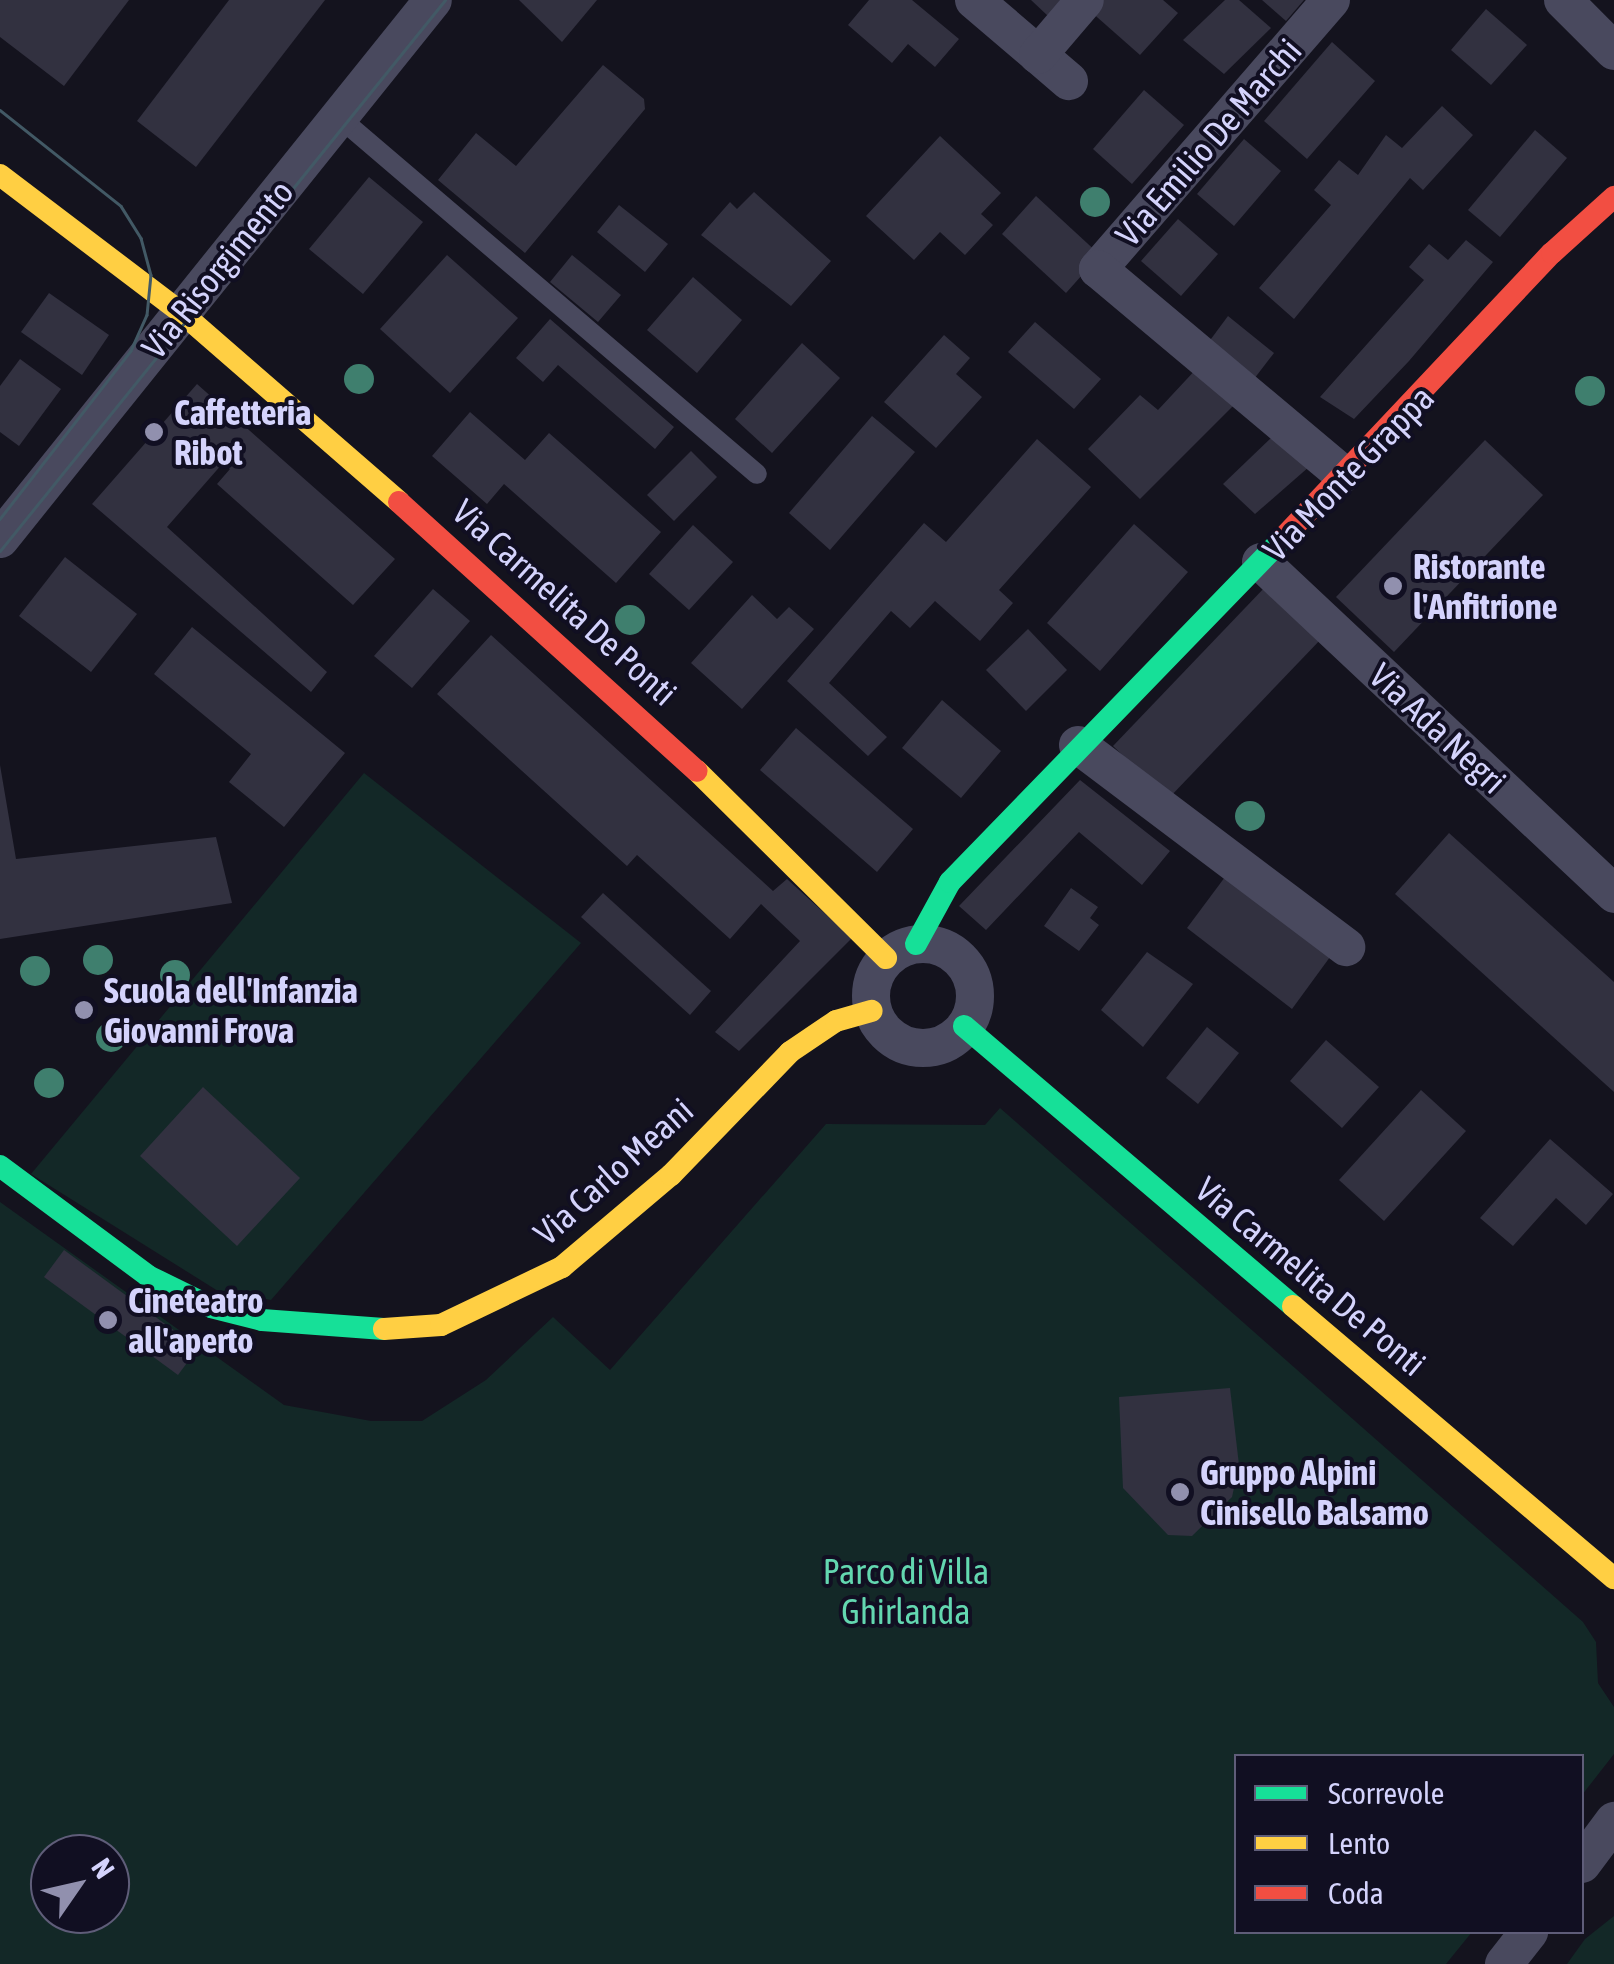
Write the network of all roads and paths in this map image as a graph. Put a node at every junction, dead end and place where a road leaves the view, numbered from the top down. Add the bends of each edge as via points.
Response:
1 (434, 0) edge
2 (974, 0) edge
3 (1085, 0) edge
4 (1331, 0) edge
5 (1563, 0) edge
6 (1614, 52) edge
7 (1038, 55) junction
8 (1068, 82) dead end
9 (340, 118) junction
10 (0, 174) edge
11 (1614, 197) edge
12 (183, 314) junction
13 (757, 474) dead end
14 (1342, 474) junction
15 (0, 539) edge
16 (1261, 562) junction
17 (1078, 745) junction
18 (1614, 894) edge
19 (1346, 948) dead end
20 (901, 951) junction
21 (872, 1011) junction
22 (964, 1026) junction
23 (0, 1166) edge
24 (1614, 1578) edge
25 (1612, 1828) edge
26 (1584, 1862) edge
27 (1527, 1934) edge
28 (1504, 1964) edge

1 - 9 street, Via Risorgimento
2 - 7 street
3 - 7 street
4 - 14 street, Via Emilio De Marchi via 1098,269
5 - 6 street
7 - 8 street
9 - 12 street, Via Risorgimento
9 - 13 lane
10 - 12 street, Via Carmelita De Ponti
11 - 14 street, Via Monte Grappa via 1552,252 1435,384
12 - 15 street, Via Risorgimento
12 - 20 street, Via Carmelita De Ponti
14 - 16 street, Via Monte Grappa
16 - 17 street, Via Monte Grappa
16 - 18 street, Via Ada Negri
17 - 19 street
17 - 20 street, Via Monte Grappa via 950,882
20 - 21 street via 876,972
20 - 22 street via 937,945 969,972 975,992
21 - 22 street via 889,1036 922,1049 956,1039
21 - 23 street, Via Carlo Meani via 836,1020 790,1052 672,1175 562,1267 441,1325 374,1330 262,1320 211,1307 148,1276
22 - 24 street, Via Carmelita De Ponti
25 - 26 street
27 - 28 street

